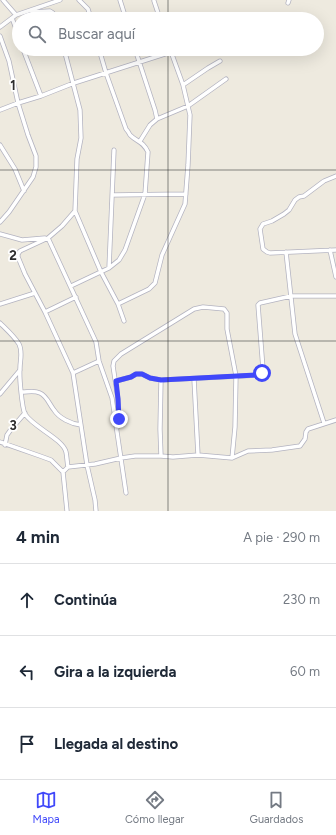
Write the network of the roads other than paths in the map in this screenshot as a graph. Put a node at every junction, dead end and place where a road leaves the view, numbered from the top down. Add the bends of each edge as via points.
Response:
1 (3, 0) edge
2 (60, 0) edge
3 (79, 0) edge
4 (120, 0) edge
5 (154, 1) edge
6 (13, 12) edge
7 (28, 12) edge
8 (33, 12) edge
9 (52, 12) edge
10 (89, 12) edge
11 (124, 12) edge
12 (158, 12) edge
13 (12, 18) edge
14 (0, 28) edge
15 (0, 36) edge
16 (26, 56) edge
17 (66, 56) edge
18 (101, 56) edge
19 (137, 56) edge
20 (156, 56) edge
21 (173, 56) edge
22 (220, 61) dead end
23 (139, 63) junction
24 (106, 73) junction
25 (226, 79) dead end
26 (74, 83) junction
27 (182, 85) junction
28 (40, 96) junction
29 (18, 103) junction
30 (188, 106) junction
31 (0, 110) edge
32 (156, 119) junction
33 (140, 141) junction
34 (0, 145) edge
35 (114, 150) dead end
36 (336, 176) edge
37 (24, 191) junction
38 (145, 194) junction
39 (186, 194) junction
40 (112, 195) junction
41 (75, 211) junction
42 (0, 222) edge
43 (0, 234) edge
44 (48, 238) junction
45 (330, 250) junction
46 (336, 250) edge
47 (286, 252) junction
48 (109, 268) junction
49 (101, 272) junction
50 (336, 277) edge
51 (70, 286) junction
52 (35, 293) junction
53 (291, 296) junction
54 (336, 296) edge
55 (76, 297) junction
56 (0, 304) edge
57 (118, 304) junction
58 (45, 312) junction
59 (124, 321) dead end
60 (0, 323) edge
61 (99, 361) junction
62 (20, 370) junction
63 (73, 372) junction
64 (236, 376) junction
65 (194, 378) junction
66 (161, 380) junction
67 (116, 381) junction
68 (22, 392) junction
69 (0, 394) edge
70 (25, 414) junction
71 (336, 420) edge
72 (324, 423) junction
73 (81, 425) junction
74 (117, 428) junction
75 (0, 442) edge
76 (5, 445) junction
77 (198, 455) junction
78 (161, 456) junction
79 (121, 458) junction
80 (232, 458) junction
81 (86, 465) junction
82 (68, 467) junction
83 (63, 472) junction
84 (126, 493) dead end
85 (67, 511) edge
86 (96, 511) edge

1 - 6 street
2 - 7 street
3 - 10 street
4 - 11 street
5 - 12 street
8 - 9 street
13 - 14 street
15 - 29 street
16 - 28 street
17 - 26 street
18 - 24 street
19 - 23 street
20 - 23 street
21 - 27 street
22 - 27 street
23 - 24 street
23 - 32 street
24 - 26 street
24 - 33 street via 126,129 131,136
25 - 30 street
26 - 28 street
26 - 41 street via 80,110 82,138 77,158
27 - 30 street
28 - 29 street
29 - 31 street
29 - 37 street via 36,156 33,177
30 - 32 street
30 - 39 street via 190,115
32 - 33 street
33 - 38 street via 148,152
34 - 37 street via 15,169
35 - 40 street
36 - 47 street via 299,197 284,214 261,227 262,246 265,250 270,253
37 - 42 street
38 - 39 street
38 - 40 street
38 - 48 street via 124,250 119,260
39 - 57 street via 185,204 162,256 155,283
40 - 48 street
41 - 44 street
41 - 49 street
43 - 44 street via 22,240
44 - 51 street
44 - 52 street via 18,254
45 - 46 street
45 - 47 street
45 - 50 street
47 - 53 street
48 - 49 street
49 - 51 street
49 - 57 street
51 - 55 street
52 - 56 street
52 - 58 street
53 - 54 street
53 - 64 street via 258,305 263,370 257,375
53 - 72 street via 295,334
55 - 58 street
55 - 61 street via 96,342
57 - 59 street
58 - 63 street
60 - 62 street via 19,344
61 - 63 street
61 - 74 street via 112,398
62 - 68 street
62 - 69 street
63 - 73 street
64 - 65 street
64 - 67 street via 227,329 227,313 224,309 203,307 194,309 121,354 113,366
64 - 80 street
65 - 66 street
65 - 77 street
66 - 67 street via 136,374
66 - 78 street
67 - 74 street via 119,419
68 - 70 street
68 - 73 street via 41,393 54,411 71,423
70 - 76 street via 7,435
70 - 82 street via 61,444 66,451
71 - 72 street
72 - 80 street via 308,429 300,446 248,451
73 - 81 street
74 - 79 street
75 - 76 street
76 - 83 street via 51,460
77 - 78 street
77 - 80 street
78 - 79 street
79 - 81 street
79 - 84 street
81 - 82 street
81 - 86 street
82 - 83 street
83 - 85 street

